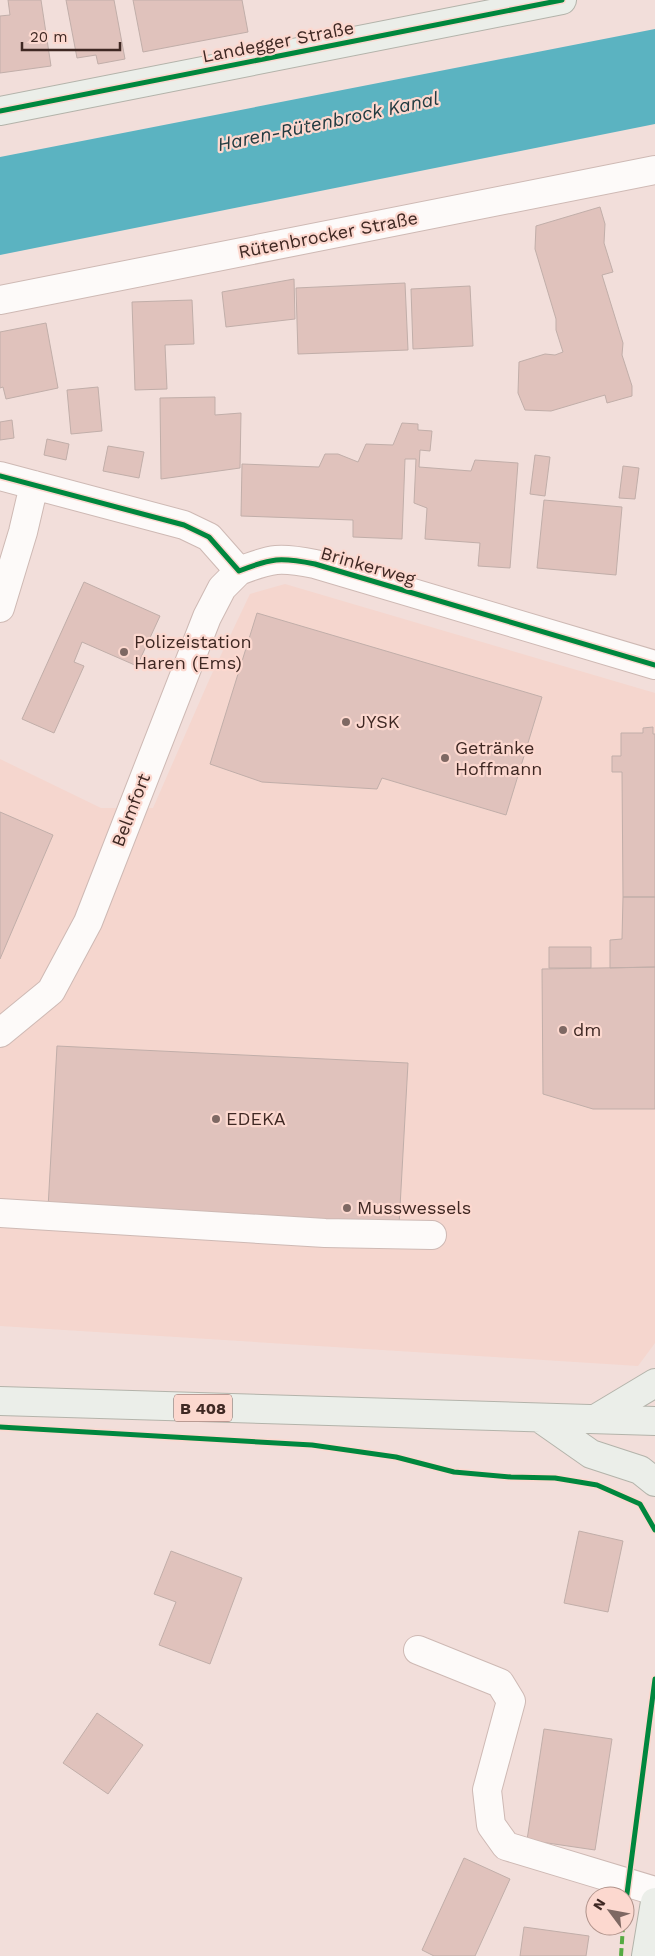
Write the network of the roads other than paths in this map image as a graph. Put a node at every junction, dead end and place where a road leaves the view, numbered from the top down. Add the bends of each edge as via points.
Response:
1 (562, 0) edge
2 (0, 111) edge
3 (655, 170) edge
4 (0, 300) edge
5 (0, 476) edge
6 (34, 485) junction
7 (239, 571) junction
8 (0, 608) edge
9 (655, 665) edge
10 (0, 1033) edge
11 (0, 1213) edge
12 (432, 1235) dead end
13 (655, 1383) edge
14 (0, 1401) edge
15 (541, 1419) junction
16 (595, 1419) junction
17 (655, 1421) edge
18 (655, 1482) edge
19 (418, 1650) dead end
20 (655, 1891) edge
21 (655, 1902) edge
22 (646, 1956) edge

1 - 2 main road, Landegger Straße
3 - 4 street, Rütenbrocker Straße
5 - 6 street
6 - 7 street via 184,525 209,537
6 - 8 street
7 - 9 street, Brinkerweg via 285,558 315,564
7 - 10 street, Belmfort via 222,588 207,617 88,922 67,963 51,991
11 - 12 street via 325,1233
13 - 16 main road
14 - 15 main road, B 408
15 - 16 main road, B 408
15 - 18 main road via 591,1454 640,1470
16 - 17 main road, B 408
19 - 20 street via 500,1683 510,1700 487,1790 490,1825 506,1846
21 - 22 main road

